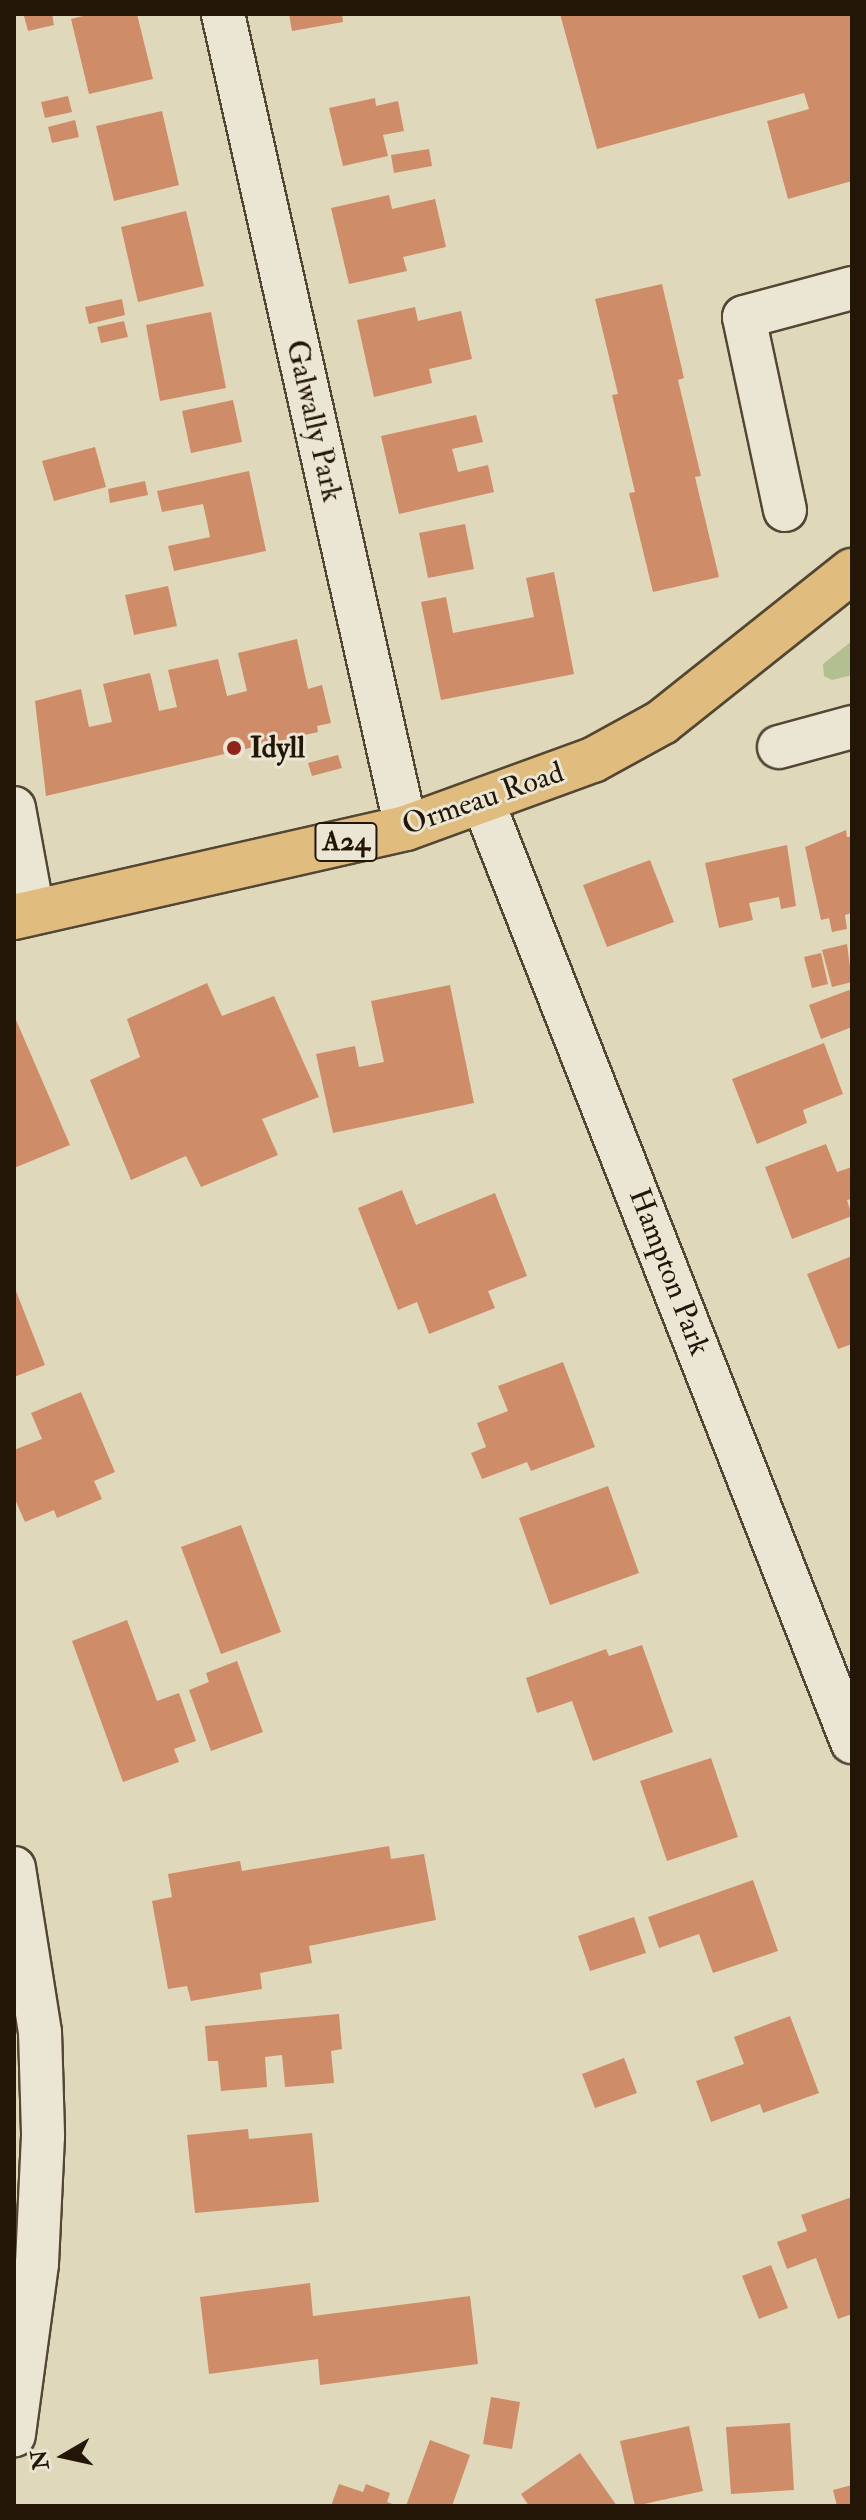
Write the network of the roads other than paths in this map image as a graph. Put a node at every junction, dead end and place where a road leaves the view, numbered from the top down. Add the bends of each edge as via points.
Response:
1 (223, 14) edge
2 (852, 288) edge
3 (785, 510) dead end
4 (852, 571) edge
5 (852, 727) edge
6 (779, 747) dead end
7 (483, 802) junction
8 (14, 808) edge
9 (406, 828) junction
10 (24, 915) edge
11 (852, 1742) edge
12 (14, 1868) edge
13 (14, 2435) edge

1 - 9 street, Galwally Park
2 - 3 street via 744,317
4 - 7 main road, Ormeau Road / A24 via 662,722 593,760
5 - 6 street
7 - 9 main road, Ormeau Road / A24
7 - 11 street, Hampton Park
8 - 10 street
9 - 10 main road, Ormeau Road / A24
12 - 13 street via 40,2032 43,2136 37,2264

